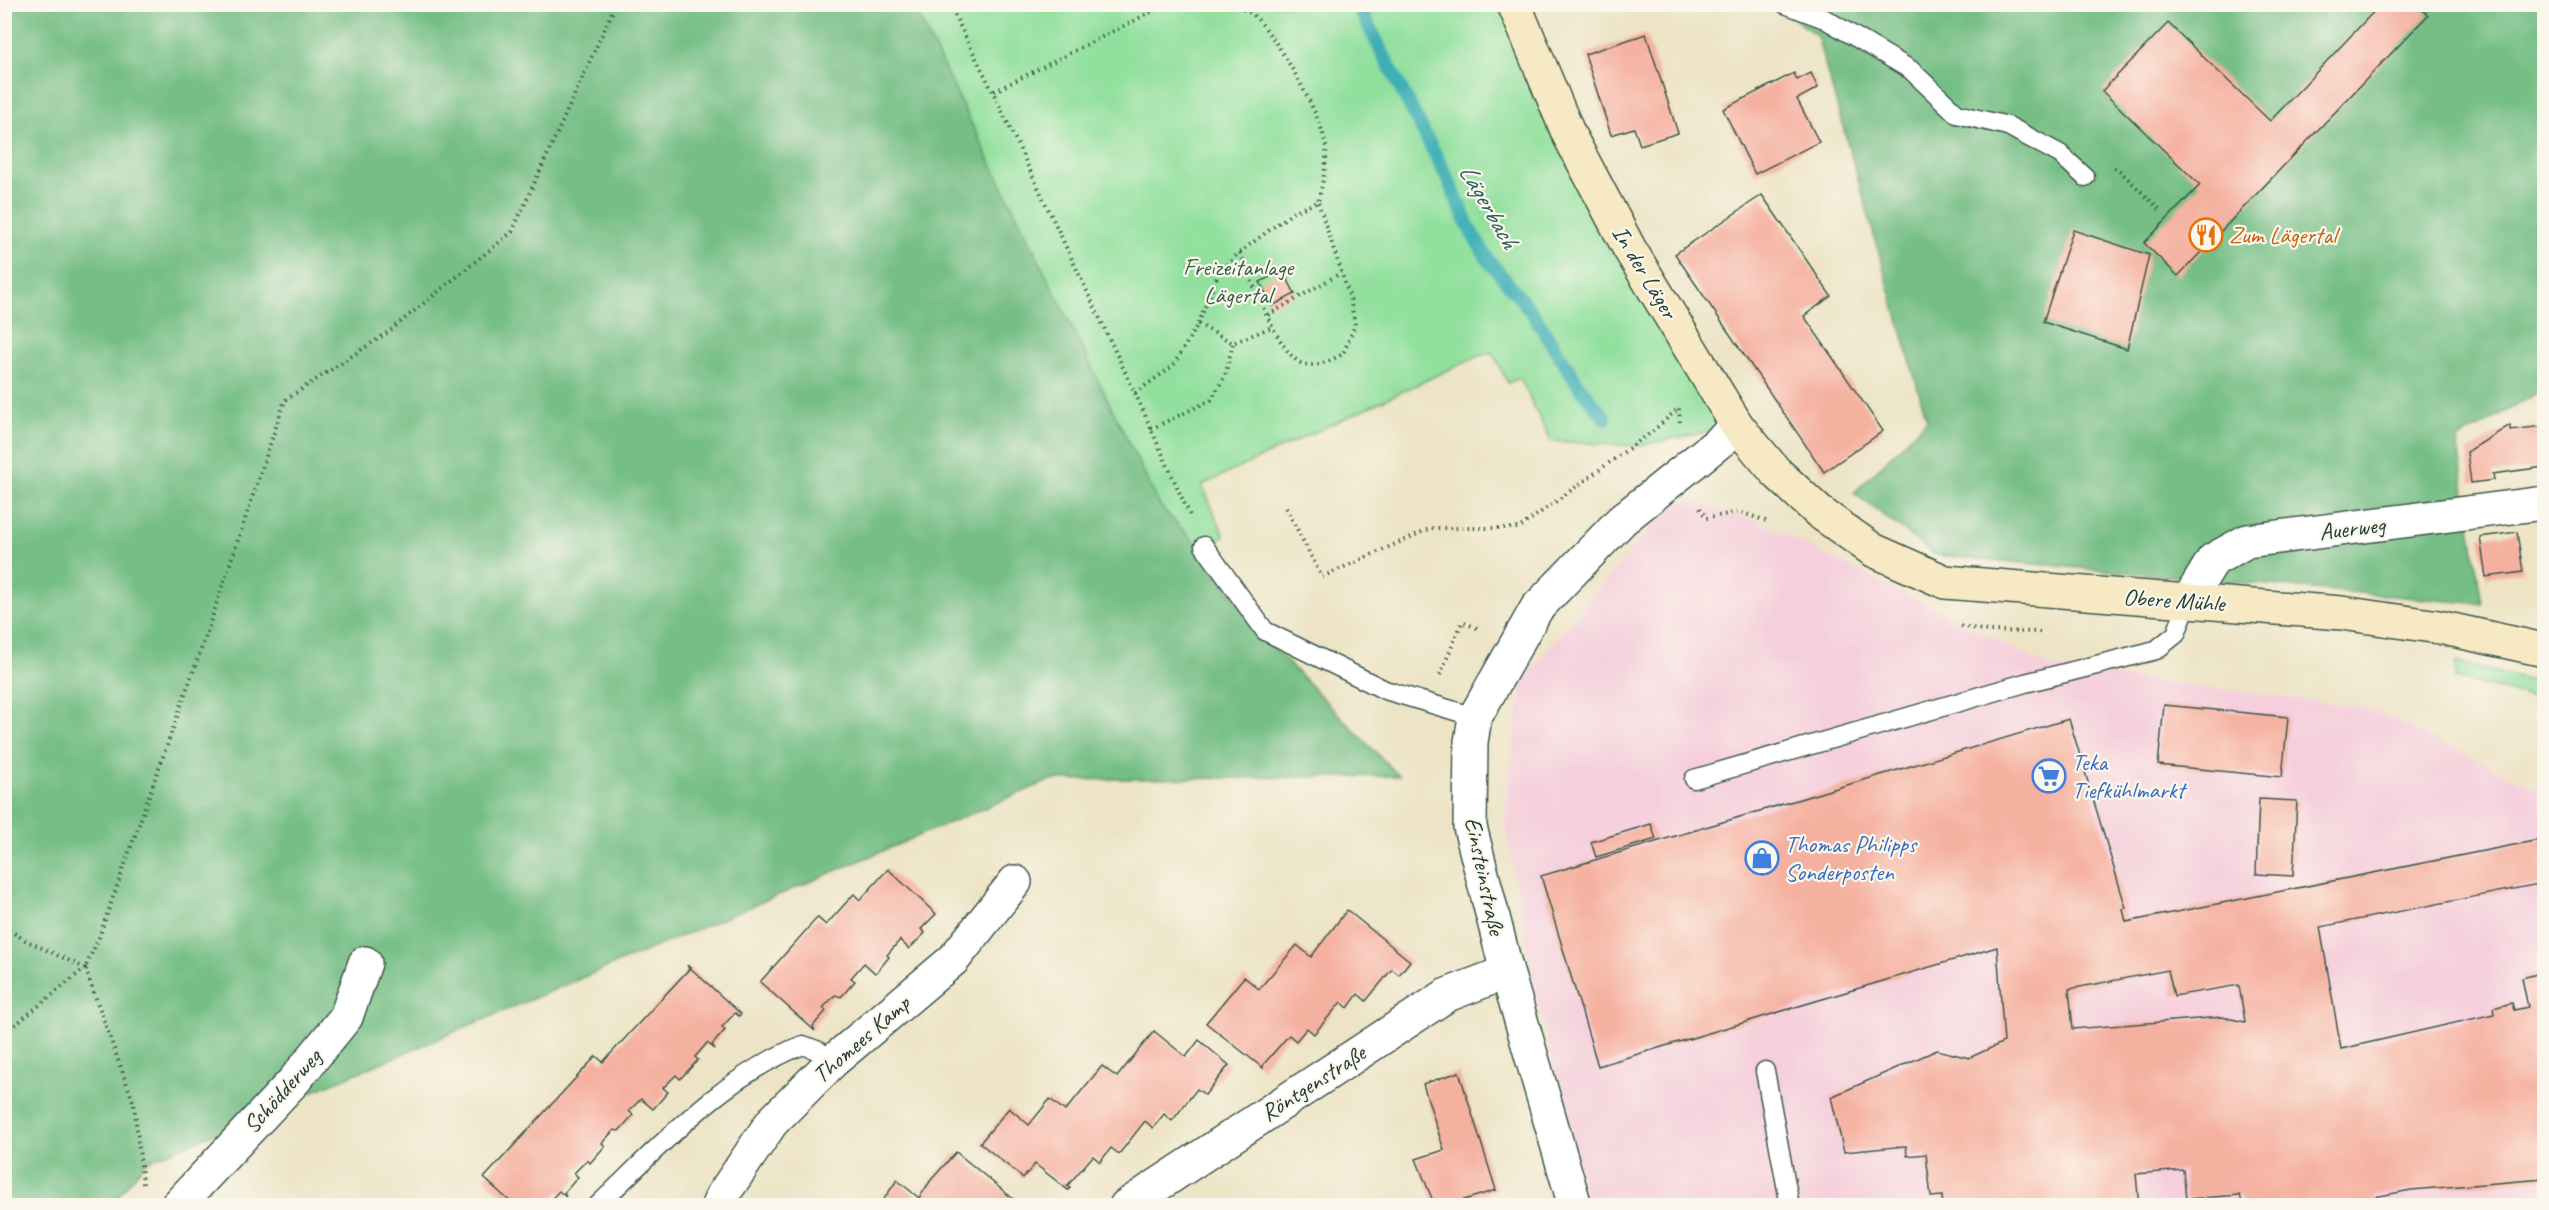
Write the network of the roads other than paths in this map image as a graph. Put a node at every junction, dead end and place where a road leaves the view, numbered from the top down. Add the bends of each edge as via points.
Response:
1 (1514, 4) edge
2 (1785, 4) edge
3 (2085, 177) road end
4 (1738, 427) junction
5 (2544, 503) edge
6 (1819, 512) joint
7 (1204, 546) road end
8 (2188, 601) junction
9 (2544, 650) edge
10 (1475, 717) junction
11 (1694, 779) dead end
12 (1015, 882) dead end
13 (365, 963) dead end
14 (1507, 972) junction
15 (832, 1062) junction
16 (1765, 1071) dead end
17 (177, 1206) edge
18 (597, 1206) edge
19 (718, 1206) edge
20 (1126, 1206) edge
21 (1575, 1206) edge
22 (1790, 1206) edge

1 - 4 main road, In der Läger via 1569,135 1629,248
2 - 3 lane via 1825,19 1911,70 1957,114 2008,126 2060,154
4 - 6 main road, In der Läger via 1776,472
4 - 10 street, Einsteinstraße via 1622,520 1537,608
5 - 8 street, Auerweg via 2247,541 2212,560
6 - 8 main road, Obere Mühle via 1873,550 1945,582
7 - 10 lane via 1265,631 1385,690
8 - 9 main road, Obere Mühle via 2342,613 2439,627
8 - 11 lane via 2176,634 2156,650 2025,682
10 - 14 street, Einsteinstraße via 1470,827
12 - 15 street, Thomees Kamp via 952,960
13 - 17 street, Schödderweg via 346,1017 294,1081
14 - 20 street, Röntgenstraße via 1447,995
14 - 21 street, Einsteinstraße
15 - 18 lane via 803,1045 776,1056 678,1129
15 - 19 street, Thomees Kamp via 772,1122
16 - 22 lane

